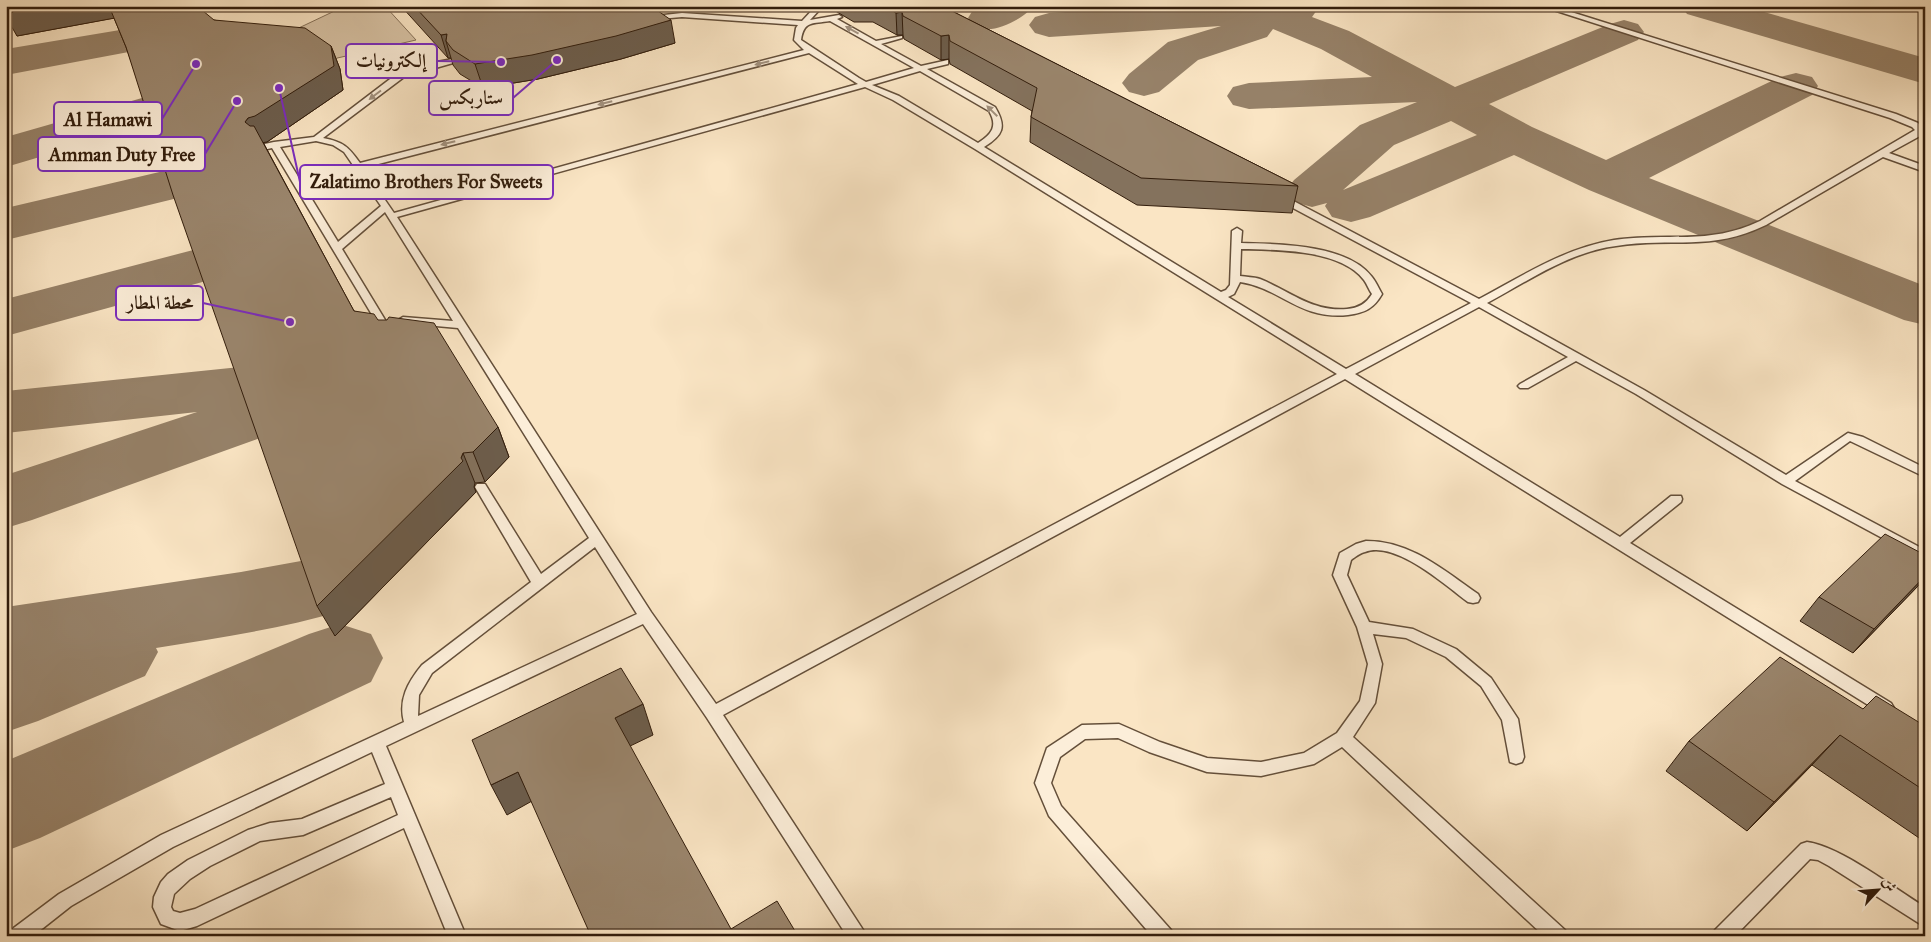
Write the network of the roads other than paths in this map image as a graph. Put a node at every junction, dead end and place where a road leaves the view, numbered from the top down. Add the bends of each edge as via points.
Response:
1 (820, 6) edge
2 (1544, 6) edge
3 (844, 16) dead end
4 (642, 19) edge
5 (832, 19) junction
6 (805, 23) junction
7 (900, 37) edge
8 (876, 43) junction
9 (810, 51) junction
10 (450, 61) edge
11 (945, 62) dead end
12 (921, 68) junction
13 (863, 84) junction
14 (316, 139) junction
15 (978, 147) junction
16 (1883, 154) junction
17 (359, 166) junction
18 (1925, 169) edge
19 (1274, 195) edge
20 (389, 211) junction
21 (1237, 232) dead end
22 (1236, 246) junction
23 (337, 248) junction
24 (1236, 278) junction
25 (1221, 296) junction
26 (1479, 303) junction
27 (378, 318) junction
28 (462, 325) junction
29 (395, 345) edge
30 (1575, 357) junction
31 (1345, 375) junction
32 (1524, 386) dead end
33 (1925, 473) edge
34 (1786, 481) junction
35 (481, 487) dead end
36 (1676, 499) dead end
37 (597, 539) junction
38 (1620, 544) junction
39 (1925, 556) edge
40 (539, 583) junction
41 (1473, 598) dead end
42 (646, 616) junction
43 (1364, 626) junction
44 (713, 713) junction
45 (1899, 716) edge
46 (413, 724) junction
47 (1343, 738) junction
48 (376, 742) junction
49 (1516, 757) dead end
50 (395, 787) junction
51 (408, 818) junction
52 (1925, 918) edge
53 (1551, 934) edge
54 (18, 936) edge
55 (457, 936) edge
56 (858, 936) edge
57 (1164, 936) edge
58 (1722, 936) edge

1 - 6 lane
2 - 16 lane via 1900,118 1919,130
3 - 5 lane
4 - 6 lane via 677,15
5 - 6 lane
8 -> 5 lane
6 - 9 lane via 797,34 797,40
7 - 8 lane
8 - 12 lane
9 - 13 lane
9 -> 17 lane
10 -> 14 lane via 401,75
11 - 12 lane
12 - 13 lane
15 -> 12 lane via 992,138 999,128 999,118 980,101
13 - 15 lane via 896,98
13 - 20 lane
14 - 17 lane via 336,143 347,150
14 - 23 lane via 269,146
15 - 25 lane
16 - 18 lane
16 - 26 lane via 1741,233 1713,239 1604,245 1573,254
17 - 20 lane
19 - 26 lane
20 - 23 lane
20 - 28 lane
21 - 22 lane
22 - 24 lane
22 - 24 lane via 1285,247 1326,255 1361,272 1373,283 1377,294 1371,304 1357,311 1337,313 1315,310 1256,281
23 - 27 lane
24 - 25 lane via 1230,292
25 - 31 lane
26 - 30 lane
26 - 31 lane
27 - 28 lane
27 - 29 lane
28 - 37 lane
30 - 32 lane
30 - 34 lane via 1684,418
31 - 38 lane
31 - 44 lane
33 - 34 lane via 1848,437
34 - 39 lane
35 - 40 lane
36 - 38 lane
37 - 40 lane
37 - 42 lane
38 - 45 lane
40 - 46 lane via 427,669 416,682 410,697 409,712
41 - 43 lane via 1393,548 1365,546 1345,557 1340,575
42 - 44 lane
42 - 46 lane
43 - 47 lane via 1375,664 1367,703
43 - 49 lane via 1408,633 1451,653 1486,682 1510,719
44 - 56 lane
46 - 48 lane
47 - 53 lane
47 - 57 lane via 1308,759 1261,769 1207,765 1119,731 1082,732 1053,752 1043,783 1055,811
48 - 50 lane
48 - 54 lane via 167,841 65,900
50 - 51 lane
50 - 51 lane via 303,827 250,837 178,877 166,892 162,907 167,918 180,922 197,917
51 - 55 lane
52 - 58 lane via 1835,860 1807,850

